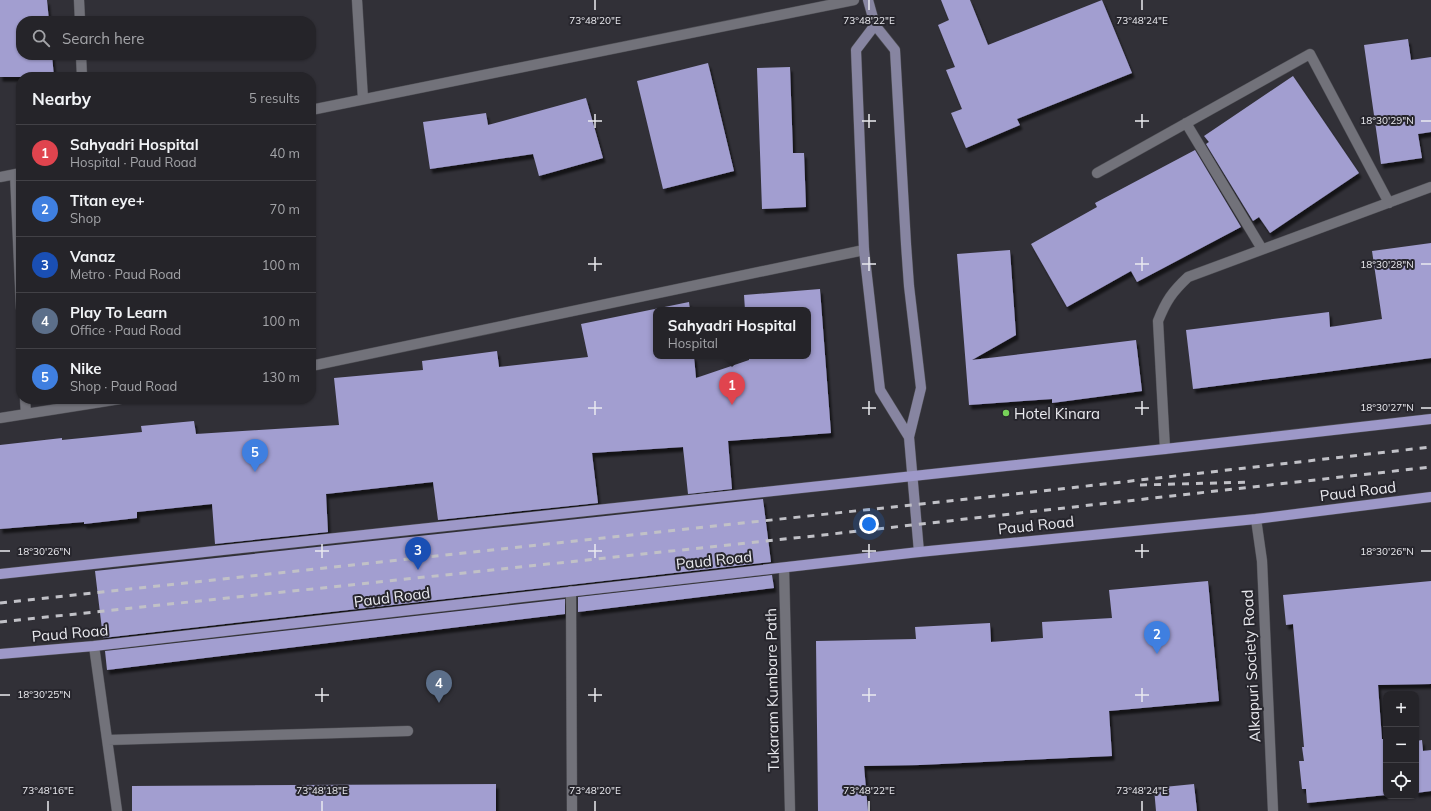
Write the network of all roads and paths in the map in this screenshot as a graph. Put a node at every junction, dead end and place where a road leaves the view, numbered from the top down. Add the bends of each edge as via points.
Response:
1 (79, 0) edge
2 (357, 0) edge
3 (854, 0) edge
4 (868, 0) edge
5 (80, 16) edge
6 (875, 25) junction
7 (81, 60) edge
8 (82, 72) edge
9 (363, 99) junction
10 (316, 109) edge
11 (1186, 123) junction
12 (1097, 173) dead end
13 (16, 174) edge
14 (0, 177) edge
15 (1431, 187) edge
16 (1389, 203) junction
17 (1262, 249) junction
18 (864, 250) junction
19 (316, 365) edge
20 (25, 404) edge
21 (89, 404) edge
22 (26, 414) junction
23 (0, 418) edge
24 (1431, 418) edge
25 (909, 437) junction
26 (1165, 449) junction
27 (912, 475) junction
28 (1431, 497) edge
29 (1256, 519) junction
30 (919, 552) junction
31 (784, 568) junction
32 (0, 574) edge
33 (571, 591) junction
34 (94, 646) junction
35 (0, 654) edge
36 (408, 731) dead end
37 (108, 740) junction
38 (117, 811) edge
39 (572, 811) edge
40 (790, 811) edge
41 (1273, 811) edge

1 - 5 street
2 - 9 street
3 - 9 street
4 - 6 street
6 - 18 street via 856,50
6 - 25 street via 895,50 909,286 921,388
7 - 8 street
9 - 10 street
11 - 12 street
11 - 16 street via 1310,54
11 - 17 street
13 - 14 street
15 - 16 street
16 - 17 street
17 - 26 street via 1188,277 1173,291 1164,306 1158,321
18 - 19 street
18 - 25 street via 880,390
20 - 22 street
21 - 22 street
22 - 23 street
24 - 26 main road
25 - 27 street
26 - 27 main road
27 - 30 street
27 - 32 main road
28 - 29 main road, Paud Road
29 - 30 main road, Paud Road
29 - 41 street, Alkapuri Society Road via 1262,560
30 - 31 main road, Paud Road
31 - 33 main road, Paud Road
31 - 40 street, Tukaram Kumbare Path
33 - 34 main road, Paud Road
33 - 39 street
34 - 35 main road, Paud Road
34 - 37 street
36 - 37 street
37 - 38 street

